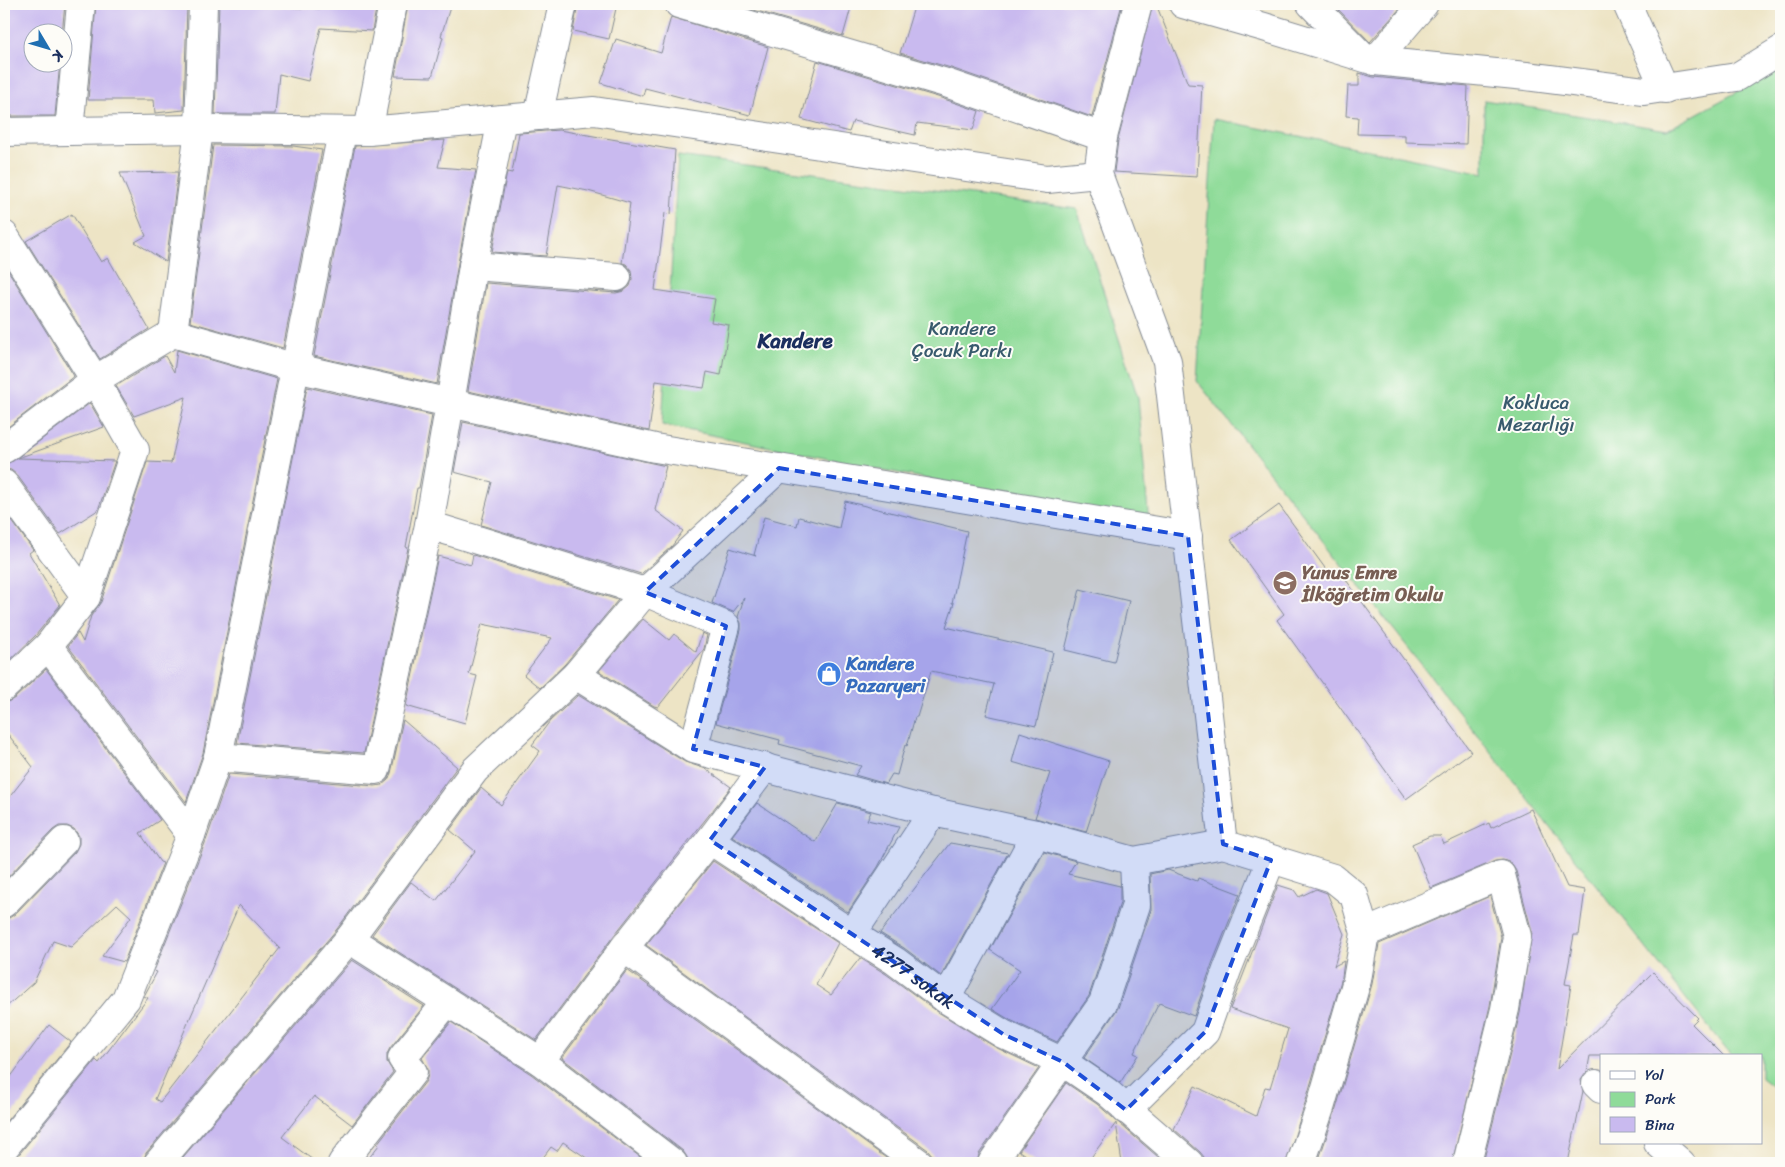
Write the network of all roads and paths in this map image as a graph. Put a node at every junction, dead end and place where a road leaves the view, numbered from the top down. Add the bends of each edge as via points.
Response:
1 (81, 4) edge
2 (204, 4) edge
3 (393, 4) edge
4 (563, 4) edge
5 (679, 4) edge
6 (1138, 4) edge
7 (1183, 4) edge
8 (1310, 4) edge
9 (1424, 4) edge
10 (1633, 7) edge
11 (1781, 50) edge
12 (1369, 60) junction
13 (1665, 89) junction
14 (538, 116) junction
15 (502, 119) junction
16 (198, 129) junction
17 (69, 131) junction
18 (355, 131) junction
19 (4, 132) edge
20 (1104, 137) junction
21 (1098, 174) junction
22 (4, 235) edge
23 (473, 266) junction
24 (617, 277) dead end
25 (173, 333) junction
26 (296, 368) junction
27 (94, 380) junction
28 (450, 403) junction
29 (4, 449) edge
30 (779, 468) junction
31 (4, 484) edge
32 (429, 525) junction
33 (1188, 536) junction
34 (645, 592) junction
35 (86, 597) junction
36 (48, 646) junction
37 (576, 675) junction
38 (4, 687) edge
39 (693, 749) junction
40 (218, 757) junction
41 (765, 767) junction
42 (933, 812) junction
43 (1036, 834) junction
44 (191, 835) junction
45 (710, 840) junction
46 (64, 841) dead end
47 (1223, 844) junction
48 (1270, 860) junction
49 (1134, 861) junction
50 (4, 903) edge
51 (1365, 933) junction
52 (852, 934) junction
53 (349, 939) junction
54 (624, 948) junction
55 (946, 998) junction
56 (447, 1002) junction
57 (540, 1062) junction
58 (1063, 1062) junction
59 (1126, 1110) junction
60 (1659, 1144) edge
61 (4, 1148) edge
62 (158, 1163) edge
63 (342, 1163) edge
64 (673, 1163) edge
65 (919, 1163) edge
66 (992, 1163) edge
67 (1189, 1163) edge
68 (1301, 1163) edge
69 (1467, 1163) edge
70 (1681, 1163) edge

1 - 17 street
2 - 16 street
3 - 18 street
4 - 14 street
5 - 20 street via 946,83
6 - 20 street
7 - 12 street
8 - 12 street
9 - 12 street
10 - 13 street
11 - 13 street via 1737,77
12 - 13 street via 1644,91
14 - 15 street
14 - 21 street via 594,111 1047,179
15 - 18 street
15 - 23 street
16 - 17 street
16 - 18 street
16 - 25 street
17 - 19 street
18 - 26 street
20 - 21 street
21 - 33 street via 1168,361
22 - 27 street
23 - 24 street
23 - 28 street
25 - 26 street
25 - 27 street
26 - 28 street
26 - 40 street
27 - 29 street
27 - 35 street via 135,450
28 - 30 street via 655,448
28 - 32 street
30 - 33 street
30 - 34 street
31 - 35 street
32 - 34 street
32 - 40 street via 376,770
33 - 47 street
34 - 37 street
34 - 39 street via 726,626
35 - 36 street
36 - 38 street
36 - 44 street
37 - 39 street
37 - 53 street via 475,770
39 - 41 street
40 - 44 street
41 - 42 street
41 - 45 street
42 - 43 street
42 - 52 street
43 - 49 street
43 - 55 street
44 - 61 street via 126,999
45 - 52 street, 4277 sokak
45 - 54 street
46 - 50 street
47 - 48 street
47 - 49 street
48 - 51 street via 1333,878 1354,894
48 - 59 street via 1205,1032
49 - 58 street via 1136,905 1103,1003
51 - 68 street via 1357,980
51 - 69 street via 1501,874 1517,936 1505,1009
52 - 55 street, 4277 sokak
53 - 56 street
53 - 62 street
54 - 57 street
54 - 65 street
55 - 58 street, 4277 sokak via 1003,1034
56 - 57 street
56 - 63 street via 402,1058 413,1072
57 - 64 street
58 - 59 street, 4277 sokak via 1107,1092
58 - 66 street
59 - 67 street, 4277 sokak
60 - 70 street

